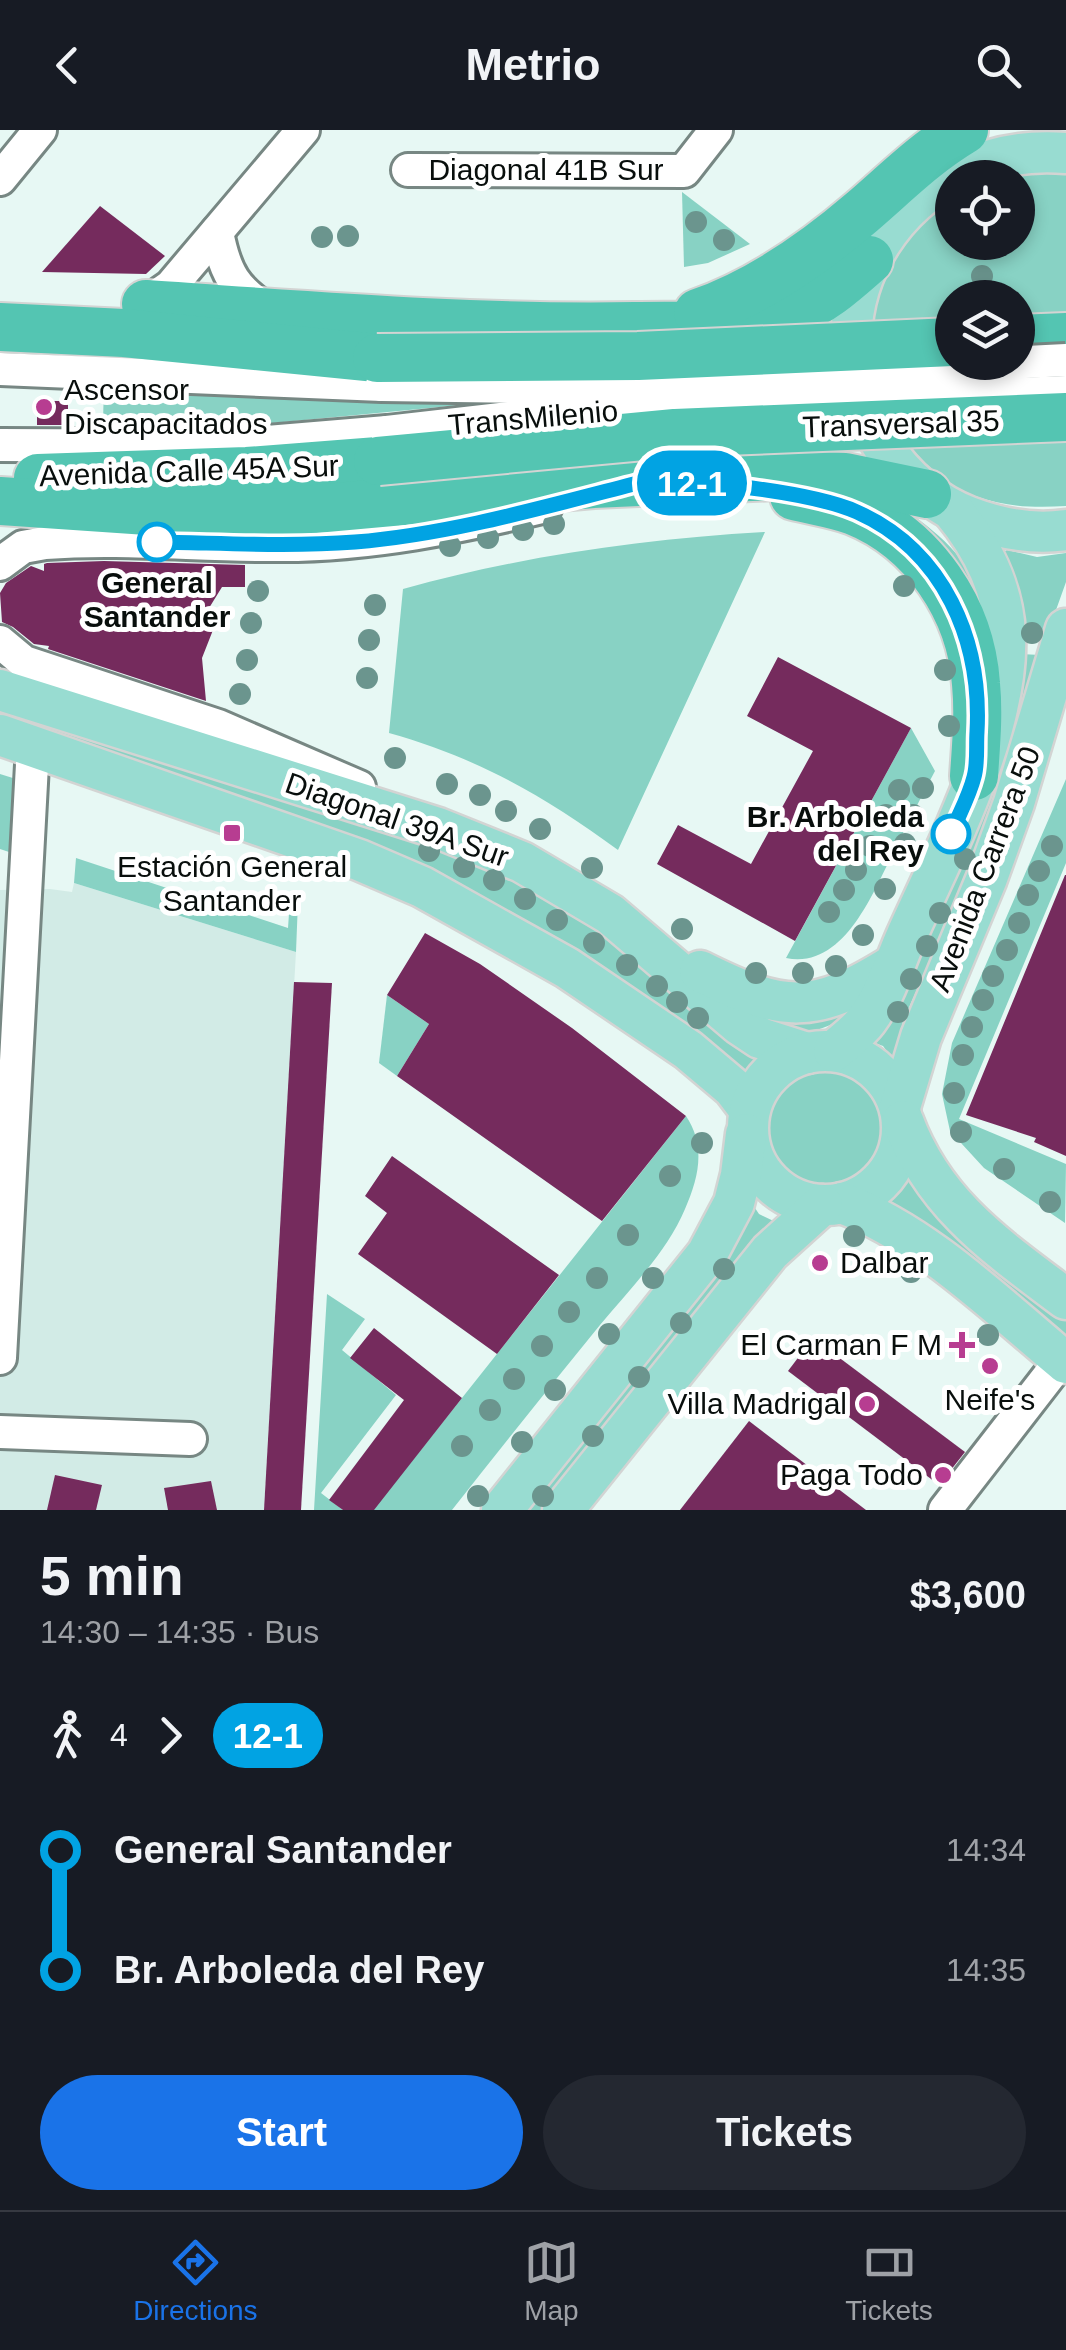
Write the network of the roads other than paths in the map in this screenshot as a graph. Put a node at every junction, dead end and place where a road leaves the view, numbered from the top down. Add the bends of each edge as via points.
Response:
1 (303, 130) edge
2 (716, 130) edge
3 (1012, 130) edge
4 (29, 134) edge
5 (964, 149) edge
6 (1066, 152) edge
7 (408, 170) dead end
8 (0, 179) edge
9 (217, 232) junction
10 (870, 260) junction
11 (146, 304) junction
12 (272, 312) junction
13 (662, 325) junction
14 (0, 327) edge
15 (70, 330) junction
16 (1066, 337) edge
17 (1035, 338) edge
18 (935, 343) edge
19 (1066, 360) edge
20 (0, 370) edge
21 (379, 371) junction
22 (1066, 392) edge
23 (1066, 417) edge
24 (0, 445) edge
25 (382, 447) junction
26 (0, 478) edge
27 (657, 481) junction
28 (0, 501) edge
29 (939, 502) junction
30 (1066, 530) edge
31 (0, 564) edge
32 (1066, 629) edge
33 (0, 642) edge
34 (0, 690) edge
35 (17, 741) edge
36 (974, 776) junction
37 (522, 862) junction
38 (13, 865) edge
39 (654, 949) junction
40 (894, 964) junction
41 (820, 1052) junction
42 (901, 1114) junction
43 (748, 1116) junction
44 (832, 1204) junction
45 (1063, 1290) edge
46 (0, 1358) edge
47 (1064, 1361) edge
48 (0, 1432) edge
49 (190, 1439) dead end
50 (502, 1510) edge
51 (563, 1510) edge
52 (946, 1510) edge

1 - 9 street
2 - 7 street, Diagonal 41B Sur via 684,171
3 - 5 main road
4 - 8 street
5 - 6 main road
5 - 10 main road via 894,222
5 - 13 highway via 913,164 820,246 772,278
9 - 11 street via 171,286
9 - 12 street via 236,286
10 - 13 highway via 793,312 727,324
10 - 29 main road via 854,315 856,387 871,428 895,464
11 - 12 highway
11 - 15 street
12 - 13 highway via 458,324
14 - 15 highway
15 - 21 highway
16 - 17 highway
18 - 21 highway, bridge
19 - 21 street, TransMilenio, bridge via 521,388
20 - 21 street, TransMilenio
22 - 25 street, TransMilenio, bridge via 569,412
23 - 25 highway, Transversal 35, bridge
24 - 25 street, TransMilenio
25 - 26 highway, Avenida Calle 45A Sur via 247,471
27 - 28 highway via 270,513
27 - 29 highway via 845,477
27 - 31 street via 358,542 44,543 23,547
27 - 36 highway via 831,504 855,511 913,549 952,601 969,643 978,716
29 - 30 main road via 998,528
29 - 36 main road, Avenida Carrera 50 via 975,540 1004,619 1003,680
32 - 42 main road, Avenida Carrera 50 via 1014,803 921,1036
33 - 37 street via 24,662 218,726
34 - 37 main road, Diagonal 39A Sur via 438,828
35 - 38 street
35 - 43 main road, Diagonal 39A Sur via 422,887 568,968 688,1050 733,1088
36 - 40 main road, Avenida Carrera 50
37 - 39 main road, Diagonal 39A Sur via 610,914
38 - 46 street
39 - 40 main road via 743,992 785,1003 828,1000
39 - 41 main road, Diagonal 39A Sur via 760,1038
40 - 41 main road, Avenida Carrera 50 via 866,1022
41 - 42 main road via 856,1057 875,1069
41 - 43 main road via 787,1060 770,1073
42 - 44 main road via 901,1144 887,1173 862,1195
42 - 45 main road via 941,1194 978,1230
43 - 44 main road via 750,1149 777,1189 798,1200
43 - 50 main road via 734,1203 707,1254
44 - 47 main road via 868,1214 920,1246
44 - 51 main road via 770,1252
47 - 52 street
48 - 49 street

